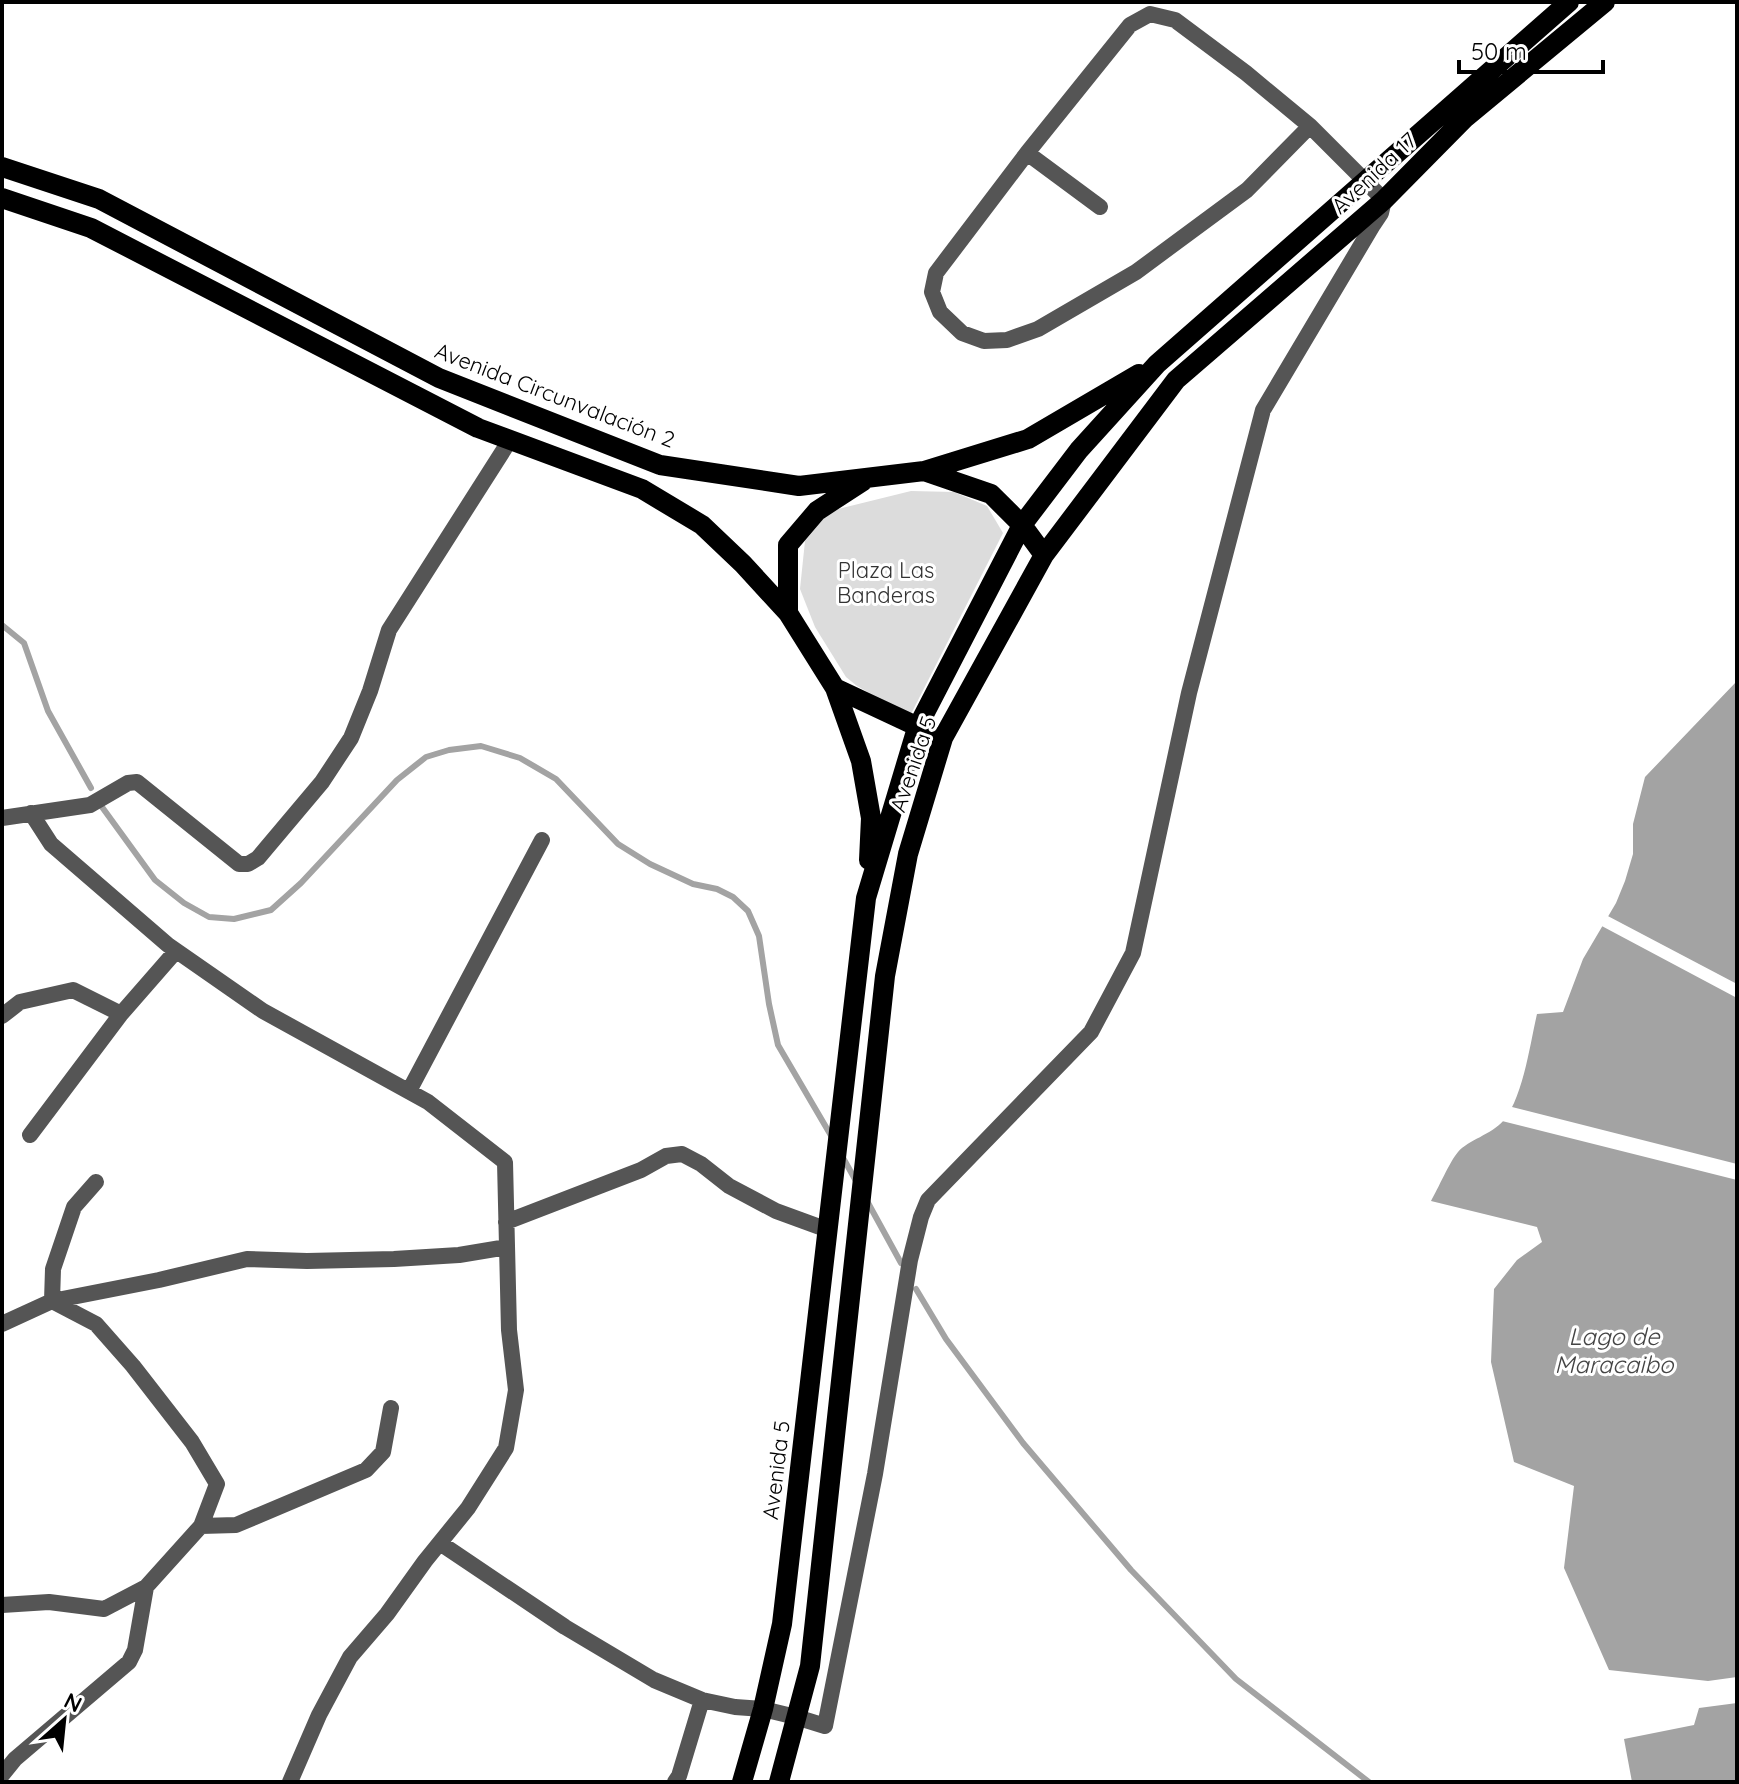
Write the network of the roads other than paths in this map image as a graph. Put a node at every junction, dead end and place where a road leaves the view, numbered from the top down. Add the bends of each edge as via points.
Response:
1 (1569, 2) edge
2 (1605, 2) edge
3 (1310, 126) junction
4 (1027, 153) junction
5 (2, 167) edge
6 (1365, 181) junction
7 (2, 198) edge
8 (1384, 200) junction
9 (1100, 207) dead end
10 (1157, 364) junction
11 (1176, 380) joint
12 (510, 440) junction
13 (924, 471) junction
14 (866, 479) junction
15 (1022, 525) junction
16 (1044, 555) junction
17 (788, 613) junction
18 (835, 688) junction
19 (917, 728) junction
20 (943, 738) junction
21 (31, 813) junction
22 (2, 818) edge
23 (542, 840) dead end
24 (866, 898) junction
25 (176, 951) junction
26 (121, 1014) junction
27 (2, 1016) edge
28 (409, 1091) junction
29 (30, 1135) dead end
30 (96, 1182) dead end
31 (506, 1222) junction
32 (828, 1230) junction
33 (507, 1247) junction
34 (52, 1301) junction
35 (2, 1324) edge
36 (391, 1408) dead end
37 (201, 1526) junction
38 (440, 1543) junction
39 (146, 1587) junction
40 (2, 1605) edge
41 (702, 1700) junction
42 (763, 1709) junction
43 (796, 1717) junction
44 (2, 1775) edge
45 (290, 1782) edge
46 (675, 1782) edge
47 (742, 1782) edge
48 (779, 1782) edge

1 - 6 main road, Avenida 17
2 - 8 main road, Avenida 17 via 1465,118
3 - 4 street via 1175,20 1150,14 1130,25
3 - 4 street via 1247,190 1136,272 1038,329 1007,340 984,341 962,333 940,312 932,292 936,273
3 - 6 street
4 - 9 street
5 - 14 main road, Avenida Circunvalación 2 via 99,199 439,378 660,465 799,486
6 - 8 street
6 - 10 main road, Avenida 17
7 - 12 main road via 91,228
8 - 11 main road, Avenida 17
8 - 43 street via 1263,410 1189,693 1133,953 1091,1032 928,1200 921,1217 825,1726
10 - 13 main road, Avenida Circunvalación 2 via 1028,439
10 - 15 main road, Avenida 5 via 1079,450
11 - 16 main road, Avenida 5
12 - 17 main road via 642,489 702,525
12 - 21 street via 389,630 351,738 322,782 258,858 239,864 137,782 90,805
13 - 14 main road, Avenida Circunvalación 2
13 - 15 main road via 991,494
14 - 17 main road via 817,511 788,545
15 - 16 main road
15 - 19 main road, Avenida 5
16 - 20 main road, Avenida 5
17 - 18 main road
18 - 19 main road
18 - 24 main road via 861,761 871,818
19 - 20 main road
19 - 24 main road, Avenida 5
20 - 43 main road, Avenida 5 via 908,854 885,976 810,1666
21 - 22 street
21 - 25 street via 51,844
23 - 28 street
24 - 32 main road, Avenida 5
25 - 26 street
25 - 28 street via 263,1011
26 - 27 street via 73,990 20,1002
26 - 29 street
28 - 31 street via 505,1162
30 - 34 street via 74,1207 53,1269
31 - 32 street via 682,1154 776,1211
31 - 33 street
32 - 42 main road, Avenida 5 via 782,1624
33 - 34 street via 394,1259 247,1259
33 - 38 street via 516,1390 506,1448
34 - 35 street
34 - 37 street via 96,1324 192,1442 217,1484
36 - 37 street via 383,1452 366,1470 236,1525
37 - 39 street
38 - 41 street via 565,1627 654,1680
38 - 45 street via 350,1657
39 - 40 street via 104,1609 49,1602
39 - 44 street via 129,1662
41 - 42 street
41 - 46 street
42 - 43 street
42 - 47 main road, Avenida 5
43 - 48 main road

